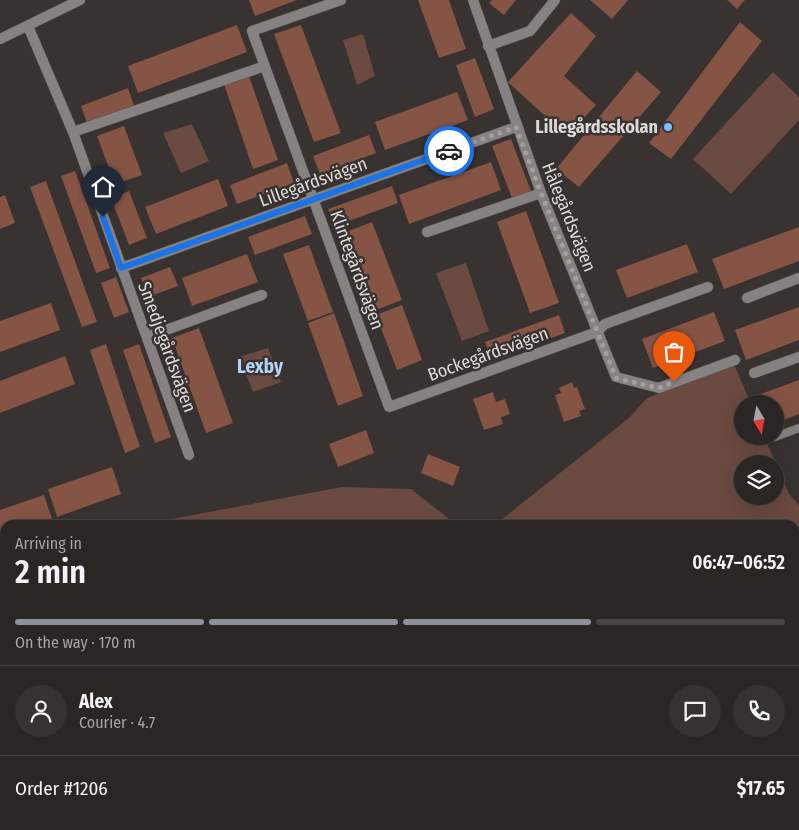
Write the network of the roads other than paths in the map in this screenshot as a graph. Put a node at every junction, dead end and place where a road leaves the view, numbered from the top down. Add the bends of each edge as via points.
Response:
1 (80, 0) edge
2 (341, 0) edge
3 (473, 0) edge
4 (554, 0) edge
5 (28, 26) junction
6 (0, 39) edge
7 (488, 46) junction
8 (265, 66) junction
9 (516, 127) junction
10 (73, 132) junction
11 (541, 193) junction
12 (314, 199) junction
13 (427, 232) dead end
14 (121, 268) junction
15 (799, 278) edge
16 (708, 287) dead end
17 (262, 295) dead end
18 (747, 298) dead end
19 (597, 332) junction
20 (147, 337) junction
21 (799, 357) edge
22 (735, 360) dead end
23 (754, 373) dead end
24 (389, 407) joint
25 (799, 428) edge
26 (784, 433) edge
27 (188, 455) dead end

1 - 5 street
2 - 8 street, Klintegårdsvägen via 252,31
3 - 7 street, Hålegårdsvägen
4 - 7 street via 530,31
5 - 6 street
5 - 10 street, Smedjegårdsvägen
7 - 9 street, Hålegårdsvägen
8 - 10 street
8 - 12 street, Klintegårdsvägen
9 - 11 street, Hålegårdsvägen
9 - 12 street, Lillegårdsvägen
10 - 14 street, Smedjegårdsvägen
11 - 13 street
11 - 19 street, Hålegårdsvägen
12 - 14 street, Lillegårdsvägen
12 - 24 street, Klintegårdsvägen
14 - 20 street, Smedjegårdsvägen
15 - 18 street
16 - 19 street, Bockegårdsvägen via 606,324
17 - 20 street
19 - 22 street, Hålegårdsvägen via 616,378 659,388
19 - 24 street, Bockegårdsvägen
20 - 27 street, Smedjegårdsvägen
21 - 23 street
25 - 26 lane

